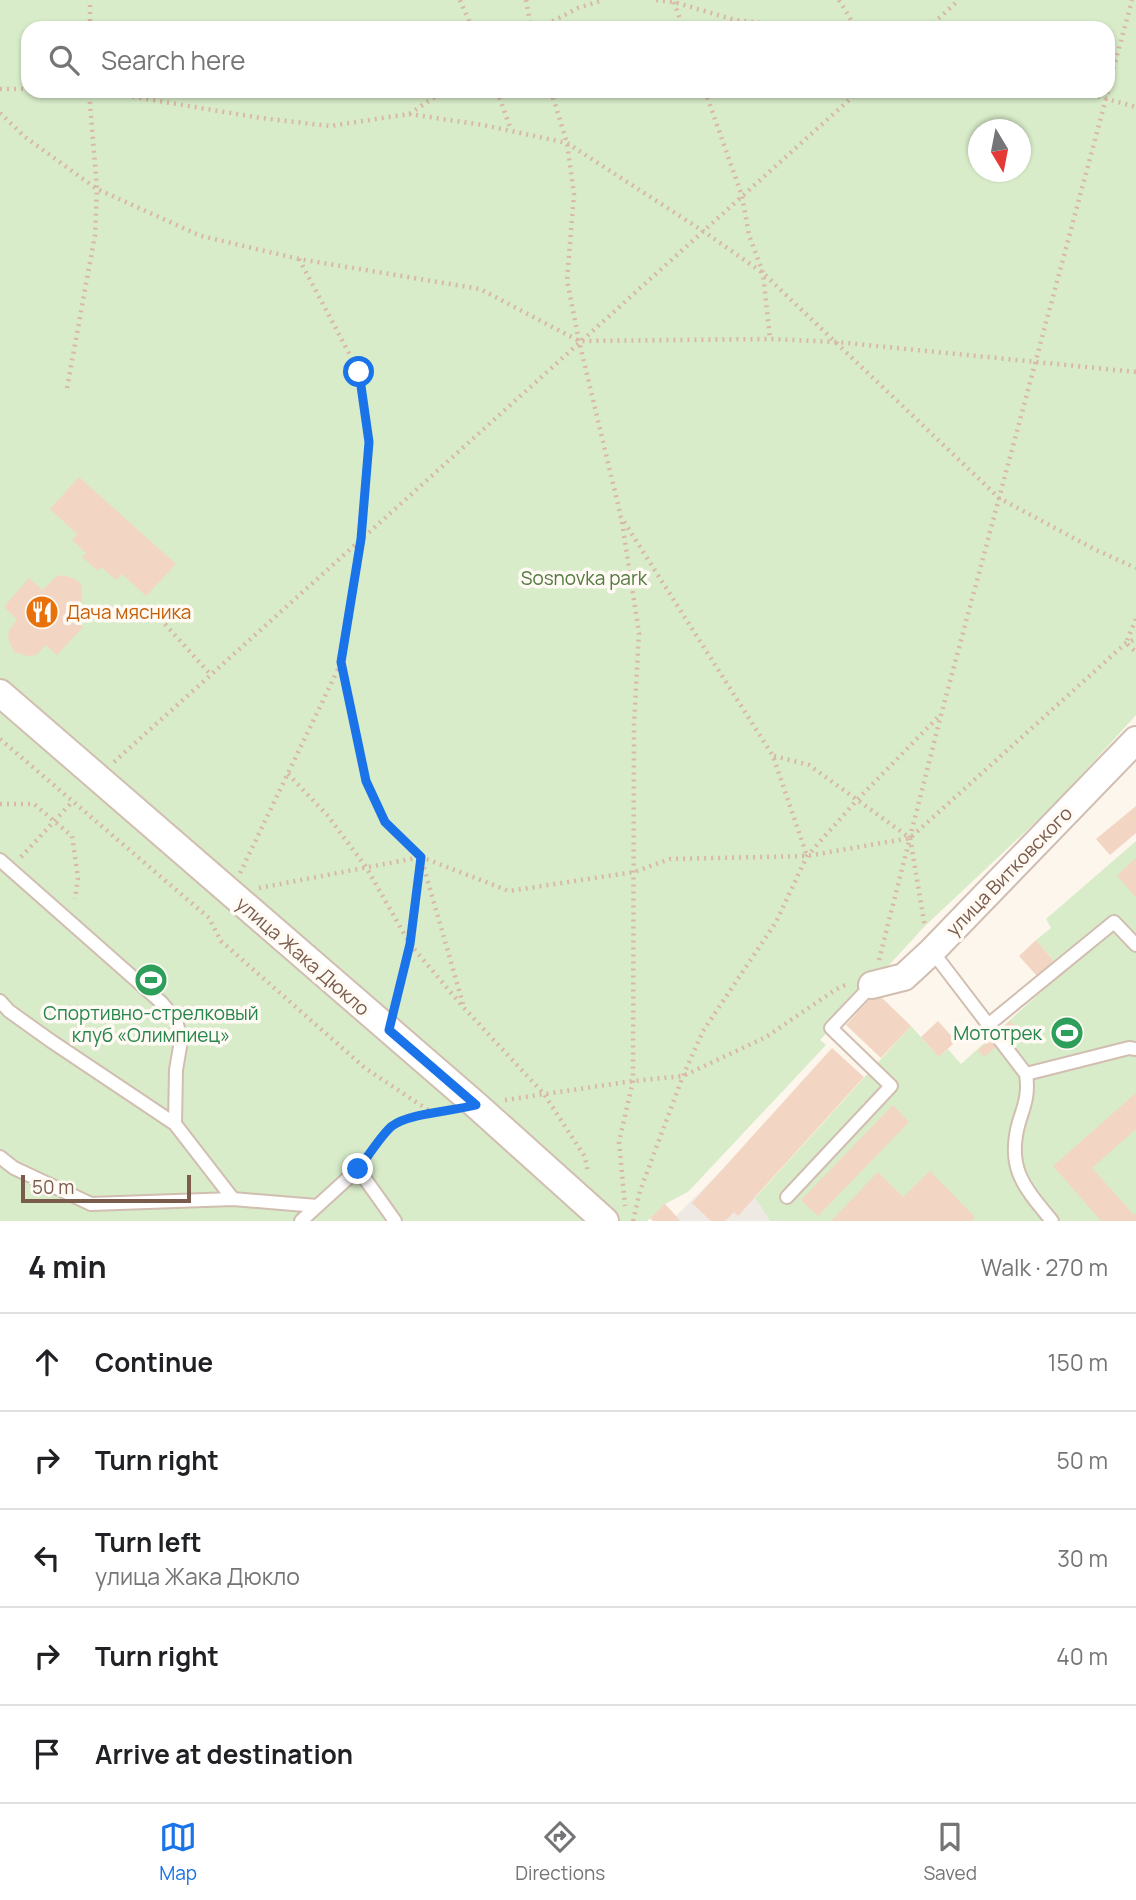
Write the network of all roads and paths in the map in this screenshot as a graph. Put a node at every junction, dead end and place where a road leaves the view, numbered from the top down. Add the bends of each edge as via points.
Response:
1 (90, 0) edge
2 (460, 0) edge
3 (526, 0) edge
4 (603, 0) edge
5 (656, 0) edge
6 (839, 0) edge
7 (959, 0) edge
8 (1132, 0) edge
9 (673, 1) edge
10 (90, 21) edge
11 (469, 21) edge
12 (530, 21) edge
13 (553, 21) edge
14 (680, 21) edge
15 (744, 21) edge
16 (852, 21) edge
17 (936, 21) edge
18 (1115, 64) edge
19 (0, 89) edge
20 (21, 89) edge
21 (90, 98) edge
22 (140, 98) edge
23 (433, 98) edge
24 (499, 98) edge
25 (553, 98) edge
26 (707, 98) edge
27 (851, 98) edge
28 (1102, 98) edge
29 (1105, 99) junction
30 (1136, 107) edge
31 (0, 113) edge
32 (409, 114) junction
33 (511, 131) junction
34 (567, 143) junction
35 (97, 189) junction
36 (742, 196) junction
37 (703, 231) junction
38 (299, 259) junction
39 (763, 273) junction
40 (770, 339) junction
41 (579, 341) junction
42 (837, 342) junction
43 (1035, 361) junction
44 (1136, 372) edge
45 (67, 388) dead end
46 (999, 498) junction
47 (621, 517) junction
48 (361, 539) junction
49 (1136, 568) edge
50 (1136, 619) edge
51 (165, 624) dead end
52 (1136, 639) edge
53 (1126, 643) junction
54 (1136, 652) edge
55 (341, 662) junction
56 (211, 676) junction
57 (0, 693) edge
58 (941, 715) junction
59 (0, 739) edge
60 (1136, 740) edge
61 (774, 756) junction
62 (288, 774) junction
63 (99, 777) junction
64 (858, 799) junction
65 (73, 802) junction
66 (0, 804) edge
67 (54, 821) junction
68 (910, 838) junction
69 (807, 856) junction
70 (421, 857) junction
71 (20, 858) dead end
72 (0, 860) edge
73 (366, 867) junction
74 (634, 872) junction
75 (231, 893) junction
76 (75, 899) dead end
77 (410, 944) junction
78 (1136, 945) edge
79 (932, 951) junction
80 (879, 956) junction
81 (867, 976) junction
82 (0, 1001) edge
83 (464, 1008) junction
84 (988, 1025) junction
85 (389, 1030) junction
86 (1136, 1049) edge
87 (1026, 1074) junction
88 (682, 1076) junction
89 (633, 1081) junction
90 (544, 1094) junction
91 (476, 1105) junction
92 (431, 1112) junction
93 (175, 1124) junction
94 (0, 1157) edge
95 (358, 1169) junction
96 (788, 1197) dead end
97 (233, 1199) junction
98 (317, 1206) junction
99 (610, 1214) edge
100 (301, 1221) edge
101 (395, 1221) edge
102 (633, 1221) edge
103 (1052, 1221) edge

1 - 10 path
2 - 11 path
3 - 12 path
4 - 13 path
5 - 9 path
6 - 16 path
7 - 17 path
8 - 18 path
9 - 14 path
9 - 15 path
19 - 20 path
21 - 35 path
22 - 32 path via 330,127
23 - 32 path
24 - 33 path
25 - 34 path
26 - 36 path
27 - 36 path
28 - 29 path
29 - 30 path
29 - 43 path
31 - 35 path
32 - 33 path
33 - 34 path
34 - 37 path
34 - 41 path via 574,194 567,280
35 - 38 path via 201,236
35 - 45 path via 95,235
36 - 37 path
36 - 39 path via 749,235
37 - 39 path
37 - 41 path
38 - 41 path via 480,289
38 - 48 path via 359,372 369,442
39 - 40 path
39 - 42 path
40 - 41 path
40 - 42 path
41 - 47 path
41 - 48 path
42 - 43 path
42 - 46 path
43 - 44 path
43 - 46 path
46 - 49 path
46 - 58 path
47 - 61 path
47 - 74 path via 639,633
48 - 55 path
48 - 56 path
50 - 53 path
51 - 56 path
52 - 53 path
53 - 54 path
53 - 68 path
55 - 62 path
55 - 70 path via 366,781 385,822
56 - 63 path
57 - 63 street, улица Жака Дюкло
58 - 64 path
58 - 68 path
59 - 65 path
60 - 79 street, улица Витковского
61 - 64 path via 809,765
61 - 69 path
62 - 73 path via 328,816
62 - 75 path
63 - 75 street, улица Жака Дюкло
64 - 68 path
64 - 69 path
65 - 67 path
65 - 92 path via 209,918 221,941 365,1068
66 - 67 path via 34,804
67 - 71 path
67 - 76 path via 72,836 78,877
68 - 69 path
68 - 79 path
68 - 80 path
69 - 74 path via 670,859
69 - 88 path via 776,922 704,1031
70 - 73 path
70 - 74 path via 509,891
70 - 77 path
70 - 83 path
72 - 93 lane via 176,1020 181,1041
73 - 75 path
73 - 77 path
74 - 89 path
75 - 85 street, улица Жака Дюкло
77 - 83 path
77 - 85 path
78 - 84 lane via 1114,922
79 - 81 street, улица Витковского via 904,977
79 - 84 lane
80 - 81 path
80 - 81 path
81 - 88 path via 835,990 766,1037
81 - 96 lane via 831,1028 891,1086
82 - 93 lane
83 - 90 path
84 - 87 lane
85 - 91 street, улица Жака Дюкло
86 - 87 lane
87 - 103 lane via 1029,1091 1013,1156 1025,1188
88 - 89 path
88 - 102 path
89 - 90 path
89 - 99 path
90 - 91 path
90 - 99 path via 584,1157
91 - 92 path via 454,1112
91 - 99 street, улица Жака Дюкло
92 - 95 path via 393,1125
93 - 97 lane
94 - 97 lane via 91,1204
95 - 98 lane
95 - 101 lane
97 - 98 lane
98 - 100 lane

